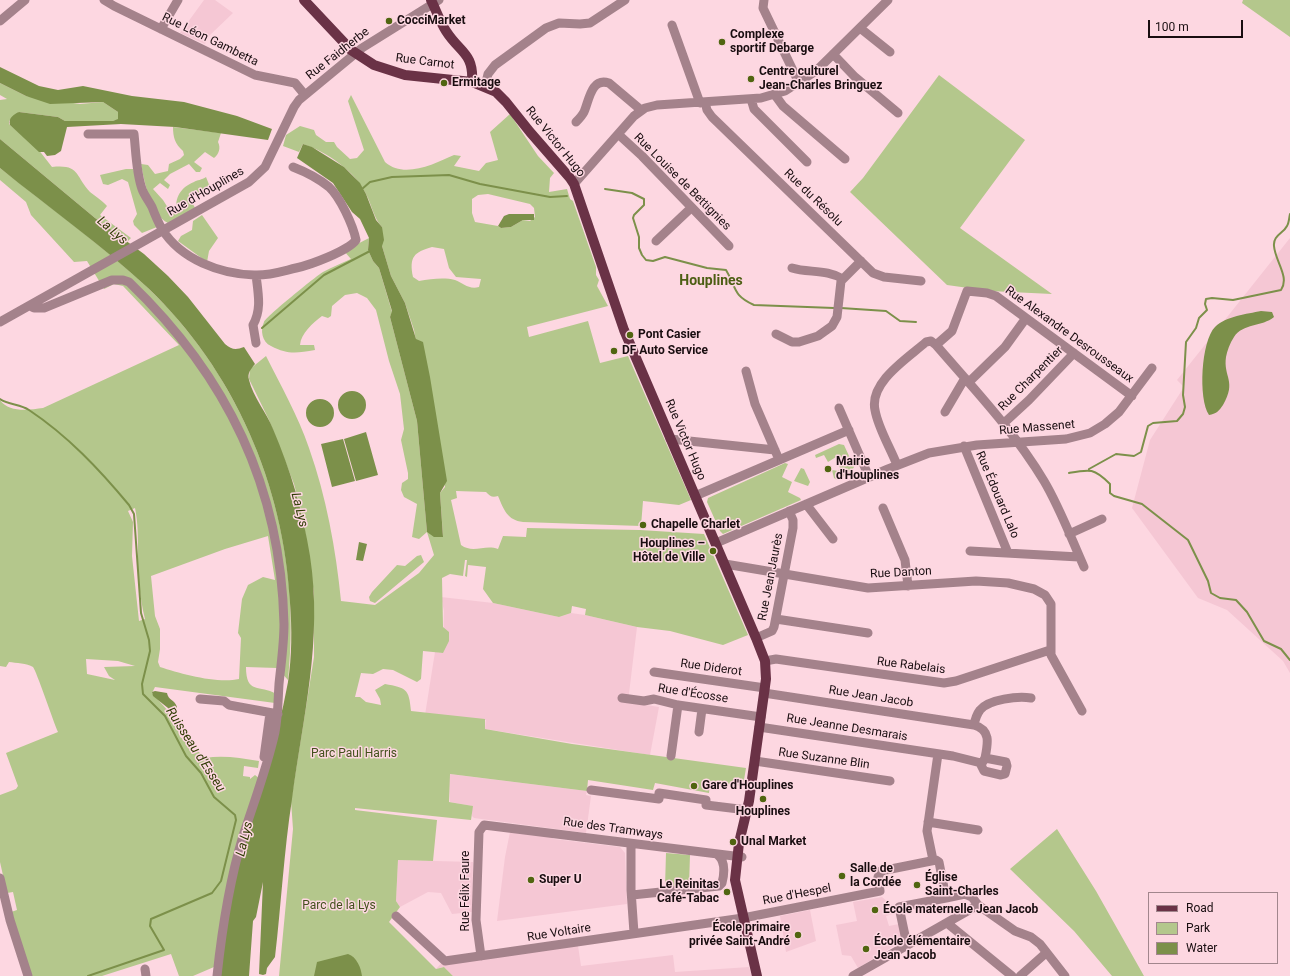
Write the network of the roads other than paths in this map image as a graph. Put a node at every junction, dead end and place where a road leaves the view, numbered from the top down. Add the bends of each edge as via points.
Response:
1 (25, 0) edge
2 (104, 0) edge
3 (178, 0) edge
4 (304, 0) edge
5 (625, 0) edge
6 (764, 0) edge
7 (888, 0) edge
8 (434, 1) edge
9 (0, 21) edge
10 (672, 25) dead end
11 (860, 28) junction
12 (161, 29) junction
13 (890, 52) dead end
14 (355, 54) junction
15 (833, 54) junction
16 (472, 82) junction
17 (799, 83) junction
18 (485, 86) junction
19 (496, 92) joint
20 (305, 95) junction
21 (775, 95) junction
22 (751, 98) junction
23 (703, 102) junction
24 (641, 110) junction
25 (898, 112) dead end
26 (576, 122) dead end
27 (88, 134) dead end
28 (618, 134) junction
29 (278, 142) joint
30 (845, 159) dead end
31 (807, 162) dead end
32 (294, 167) dead end
33 (574, 184) junction
34 (691, 208) junction
35 (163, 231) junction
36 (656, 242) dead end
37 (729, 246) dead end
38 (861, 262) junction
39 (792, 268) dead end
40 (256, 275) junction
41 (842, 279) junction
42 (921, 281) dead end
43 (30, 306) junction
44 (1026, 318) junction
45 (0, 322) edge
46 (776, 334) dead end
47 (256, 343) dead end
48 (936, 345) junction
49 (1074, 353) junction
50 (1152, 368) dead end
51 (746, 371) dead end
52 (967, 380) junction
53 (1132, 396) junction
54 (839, 408) dead end
55 (945, 412) dead end
56 (1004, 423) junction
57 (849, 430) junction
58 (670, 439) junction
59 (1019, 442) junction
60 (964, 446) junction
61 (775, 450) junction
62 (779, 460) junction
63 (898, 465) junction
64 (869, 477) junction
65 (695, 496) junction
66 (806, 504) junction
67 (883, 508) dead end
68 (790, 511) junction
69 (1102, 519) dead end
70 (1069, 534) junction
71 (833, 539) dead end
72 (716, 543) junction
73 (970, 551) dead end
74 (1008, 553) junction
75 (1080, 556) junction
76 (725, 564) junction
77 (1084, 567) dead end
78 (785, 574) junction
79 (908, 586) junction
80 (776, 619) junction
81 (868, 633) dead end
82 (756, 638) junction
83 (1050, 650) junction
84 (765, 661) junction
85 (654, 672) dead end
86 (765, 690) junction
87 (622, 698) dead end
88 (1031, 698) dead end
89 (200, 699) dead end
90 (678, 705) junction
91 (702, 708) junction
92 (1082, 711) dead end
93 (274, 713) junction
94 (760, 722) junction
95 (974, 725) junction
96 (699, 732) dead end
97 (935, 754) junction
98 (671, 756) dead end
99 (754, 761) junction
100 (890, 781) dead end
101 (591, 790) dead end
102 (747, 810) junction
103 (928, 822) junction
104 (482, 826) joint
105 (978, 830) dead end
106 (631, 844) junction
107 (718, 855) junction
108 (740, 857) junction
109 (933, 860) junction
110 (0, 878) edge
111 (632, 895) junction
112 (946, 898) junction
113 (978, 905) junction
114 (742, 913) junction
115 (396, 916) dead end
116 (947, 923) junction
117 (634, 933) junction
118 (907, 945) junction
119 (1046, 953) junction
120 (481, 956) junction
121 (28, 976) edge
122 (217, 976) edge
123 (757, 976) edge
124 (853, 976) edge
125 (1012, 976) edge
126 (1020, 976) edge
127 (1065, 976) edge

1 - 9 street
2 - 12 street, Rue Léon Gambetta
3 - 12 street
4 - 14 main road, Rue Carnot
5 - 18 street via 590,23 559,23 546,28 493,67
6 - 17 street via 763,8
7 - 11 street
8 - 14 street, Rue Faidherbe
8 - 16 main road via 446,32 470,60
10 - 23 street, Rue du Résolu
11 - 13 street
11 - 15 street
12 - 20 street, Rue Léon Gambetta via 255,75 295,84
14 - 16 main road, Rue Carnot via 396,73
14 - 20 street, Rue Faidherbe
15 - 17 street
15 - 25 street via 855,77
16 - 18 main road, Rue Carnot
17 - 21 street
18 - 19 main road, Rue Carnot
19 - 33 main road, Rue Victor Hugo
20 - 29 street, Rue Faidherbe via 294,107
21 - 22 street
21 - 30 street via 783,106
22 - 23 street
22 - 31 street via 754,109
23 - 24 street via 657,105
23 - 38 street, Rue du Résolu via 712,117
24 - 26 street via 609,83 603,82 591,91 584,113
24 - 28 street
27 - 35 street via 134,134 142,188
28 - 33 street
28 - 34 street, Rue Louise de Bettignies
29 - 35 street, Rue d'Houplines via 265,167 253,179
32 - 40 street via 317,178 330,188 353,229 356,240 353,244 316,262
33 - 58 main road, Rue Victor Hugo via 624,330
34 - 36 street
34 - 37 street, Rue Louise de Bettignies
35 - 40 street via 177,245 208,266 220,271
35 - 43 street, Rue d'Houplines
38 - 41 street
38 - 42 street, Rue du Résolu via 880,276
39 - 41 street via 834,274
40 - 47 street via 259,304 253,325
41 - 46 street via 835,323 814,338 796,343
43 - 45 street, Rue d'Houplines
43 - 93 street via 44,308 112,280 128,282 168,322 192,352 229,409 259,477 278,554 284,624
44 - 48 street, Rue Alexandre Desrousseaux via 993,295 967,291 952,331
44 - 49 street, Rue Alexandre Desrousseaux
44 - 52 street via 1005,347
48 - 52 street
48 - 63 street via 930,341 926,342 883,380 877,390 876,413
49 - 53 street, Rue Alexandre Desrousseaux
49 - 56 street, Rue Charpentier
50 - 53 street, Rue Massenet
51 - 61 street via 754,404
52 - 55 street
52 - 56 street
53 - 59 street, Rue Massenet via 1114,417 1090,433 1066,439
54 - 57 street
56 - 59 street
57 - 62 street
57 - 64 street
58 - 61 street
58 - 65 main road, Rue Victor Hugo
59 - 60 street, Rue Massenet
59 - 70 street via 1045,483
60 - 63 street, Rue Massenet via 929,453
60 - 74 street, Rue Édouard Lalo
61 - 62 street
62 - 65 street
63 - 64 street, Rue Massenet
64 - 66 street, Rue Massenet
65 - 72 main road, Rue Victor Hugo
66 - 68 street, Rue Massenet
66 - 71 street
67 - 79 street via 905,560
68 - 72 street, Rue Massenet
68 - 78 street, Rue Jean Jaurès via 793,523
69 - 70 street
70 - 75 street
72 - 76 main road, Rue Victor Hugo
73 - 74 street
74 - 75 street
75 - 77 street
76 - 78 street, Rue Danton
76 - 82 main road, Rue Victor Hugo
78 - 79 street, Rue Danton via 868,588
78 - 80 street, Rue Jean Jaurès
79 - 83 street, Rue Danton via 976,580 1034,588 1050,601
80 - 81 street
80 - 82 street, Rue Jean Jaurès via 772,631
82 - 84 main road, Rue Victor Hugo
83 - 84 street, Rue Rabelais via 944,683 776,659
83 - 92 street
84 - 86 main road, Rue Victor Hugo
85 - 86 street, Rue Diderot
86 - 94 main road, Rue Victor Hugo
86 - 95 street, Rue Jean Jacob
87 - 90 street, Rue d'Écosse via 644,701 654,699
88 - 95 street via 1013,697 986,706 979,712
89 - 93 street
90 - 91 street, Rue d'Écosse
90 - 98 street
91 - 94 street, Rue d'Écosse
91 - 96 street
93 - 122 street via 261,772 263,778 231,882
94 - 97 street, Rue Jeanne Desmarais
94 - 99 main road, Rue Victor Hugo
95 - 97 street, Rue Jeanne Desmarais via 984,730 988,737 983,760
97 - 103 street
99 - 100 street, Rue Suzanne Blin
99 - 102 main road, Rue Victor Hugo
101 - 102 street via 659,799 659,793 706,800 706,805
102 - 108 main road, Rue Victor Hugo
103 - 105 street
103 - 109 street via 926,832
104 - 106 street, Rue des Tramways via 487,824
104 - 120 street, Rue Félix Faure via 479,832 476,908
106 - 107 street, Rue des Tramways
106 - 111 street
107 - 108 street, Rue des Tramways
107 - 111 street via 723,865 723,881 719,886
108 - 114 main road, Rue Victor Hugo
109 - 112 street via 939,862
109 - 114 street, Rue d'Hespel via 881,871 878,877 880,891
110 - 121 street
111 - 117 street
112 - 113 street via 965,894 972,897
112 - 118 street via 899,907
113 - 116 street
113 - 119 street via 1015,931 1031,937
114 - 117 street, Rue Voltaire
114 - 123 main road, Rue Victor Hugo
115 - 120 street, Rue Voltaire via 445,961
116 - 118 street
116 - 125 street
117 - 120 street, Rue Voltaire
118 - 124 street
119 - 126 street
119 - 127 street

